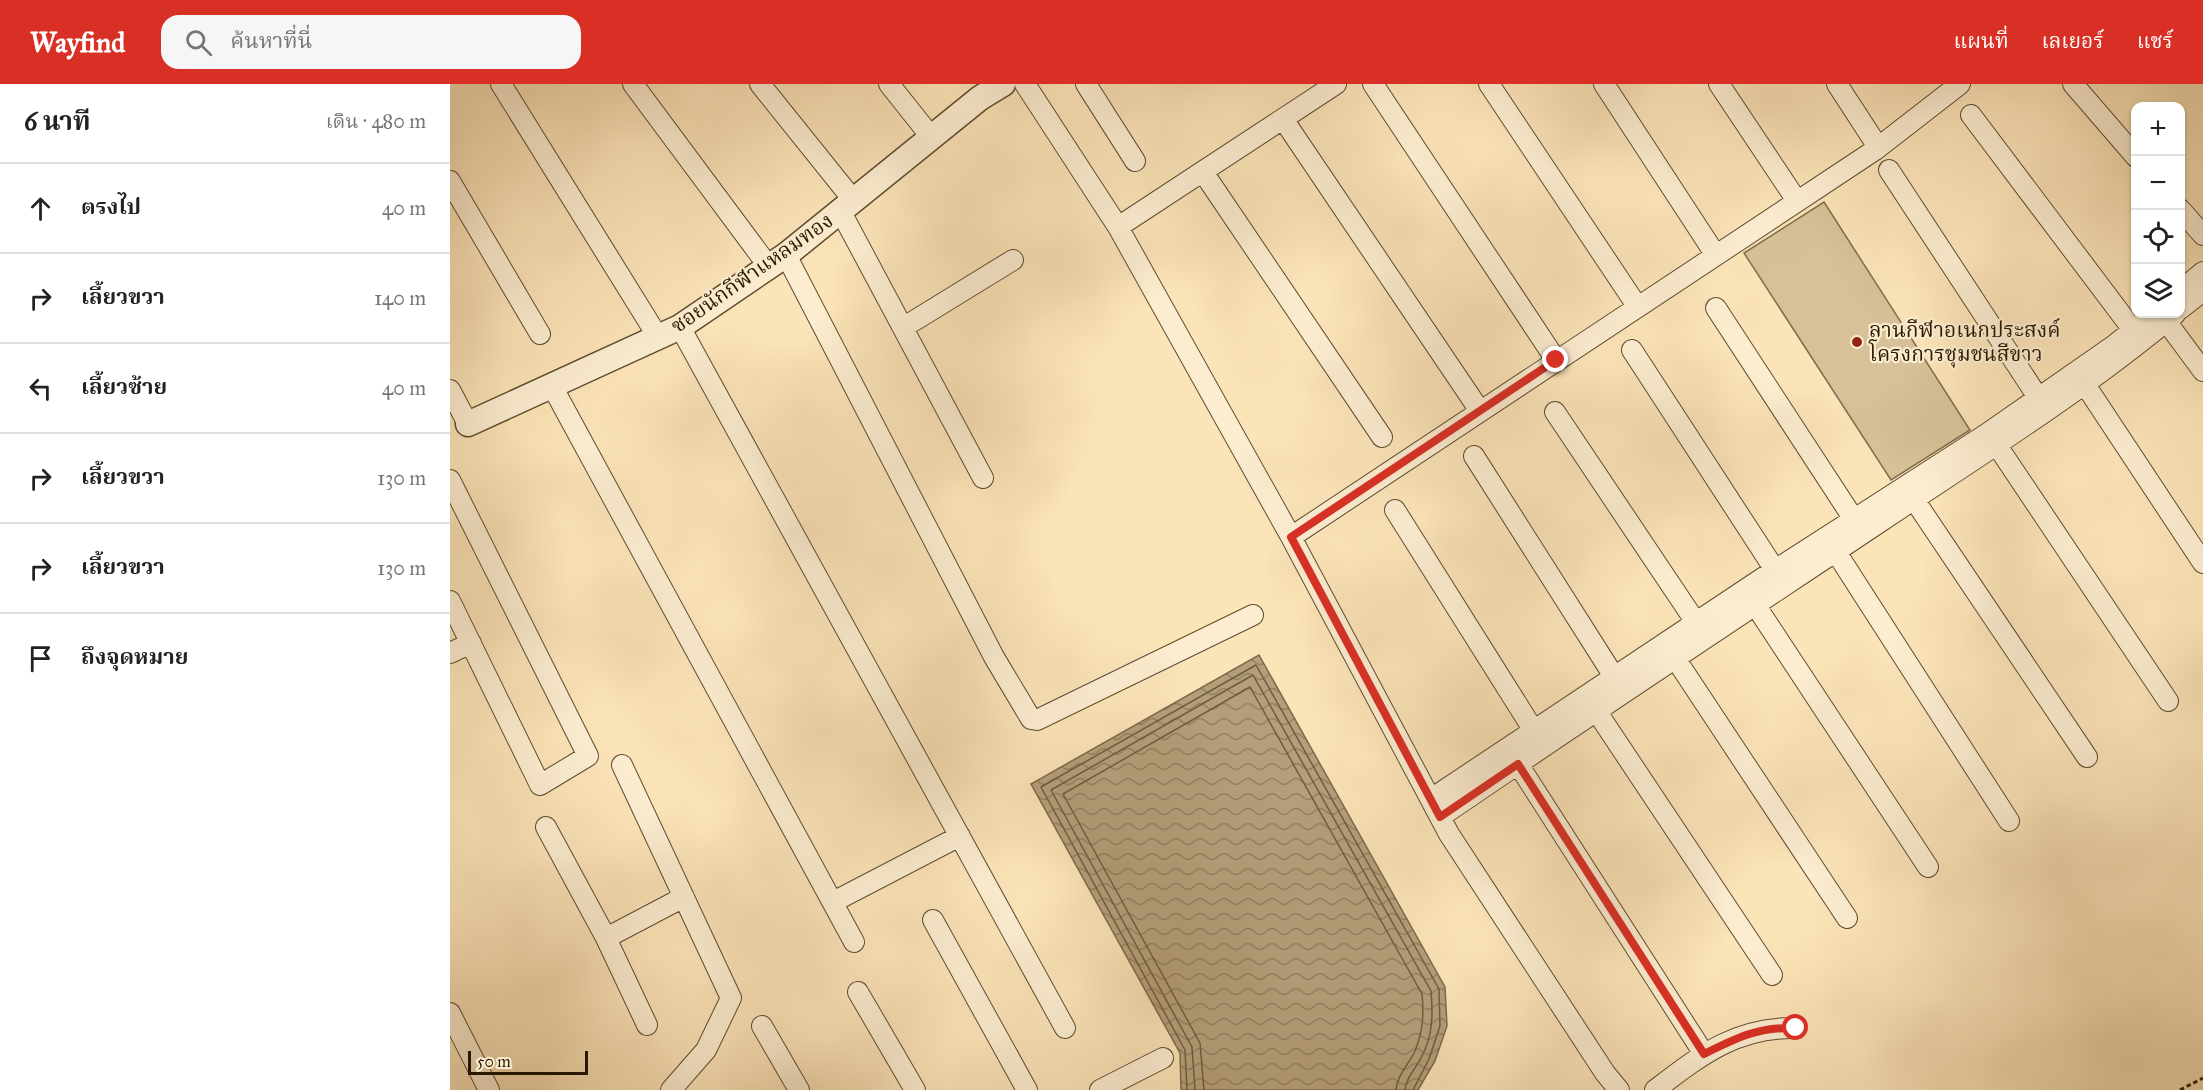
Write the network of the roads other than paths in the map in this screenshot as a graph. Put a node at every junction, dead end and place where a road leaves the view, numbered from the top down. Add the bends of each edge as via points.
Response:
1 (501, 84) edge
2 (633, 84) edge
3 (760, 84) edge
4 (889, 84) edge
5 (1003, 84) edge
6 (1024, 84) edge
7 (1086, 84) edge
8 (1336, 84) edge
9 (1373, 84) edge
10 (1489, 84) edge
11 (1604, 84) edge
12 (1719, 84) edge
13 (1837, 84) edge
14 (1959, 84) edge
15 (2073, 84) edge
16 (985, 91) edge
17 (1971, 115) dead end
18 (1283, 119) junction
19 (932, 138) junction
20 (1878, 147) junction
21 (2131, 150) edge
22 (1135, 161) dead end
23 (1889, 170) dead end
24 (1203, 172) junction
25 (450, 181) edge
26 (1797, 201) junction
27 (848, 207) junction
28 (2182, 210) edge
29 (1118, 227) junction
30 (2203, 235) edge
31 (1715, 254) junction
32 (1013, 260) dead end
33 (778, 261) junction
34 (2203, 272) edge
35 (2185, 288) edge
36 (2203, 291) edge
37 (2185, 303) edge
38 (1636, 306) junction
39 (1716, 308) dead end
40 (2160, 318) edge
41 (2164, 318) edge
42 (2171, 318) edge
43 (680, 327) junction
44 (904, 327) junction
45 (2133, 330) junction
46 (540, 334) dead end
47 (658, 336) junction
48 (1632, 350) dead end
49 (1556, 360) junction
50 (2203, 371) edge
51 (2084, 383) junction
52 (552, 386) junction
53 (450, 390) edge
54 (2042, 404) junction
55 (1480, 411) junction
56 (1555, 412) dead end
57 (468, 424) joint
58 (1382, 437) dead end
59 (1996, 444) junction
60 (1474, 456) dead end
61 (983, 478) dead end
62 (450, 480) edge
63 (1910, 493) junction
64 (1395, 510) dead end
65 (1855, 521) junction
66 (1291, 537) junction
67 (1836, 552) junction
68 (2203, 563) edge
69 (1775, 570) junction
70 (1750, 597) junction
71 (450, 601) edge
72 (1253, 615) dead end
73 (1697, 624) junction
74 (471, 643) junction
75 (450, 653) edge
76 (1675, 658) junction
77 (1615, 678) junction
78 (2168, 701) dead end
79 (1591, 703) junction
80 (1534, 731) junction
81 (2087, 757) dead end
82 (1518, 764) junction
83 (622, 765) dead end
84 (1436, 808) junction
85 (2009, 821) dead end
86 (546, 827) dead end
87 (960, 836) junction
88 (1928, 867) dead end
89 (684, 897) junction
90 (833, 902) junction
91 (1847, 918) dead end
92 (933, 920) dead end
93 (606, 938) junction
94 (854, 942) dead end
95 (1772, 975) dead end
96 (858, 992) dead end
97 (450, 1013) edge
98 (647, 1025) dead end
99 (762, 1026) dead end
100 (1065, 1028) dead end
101 (1796, 1028) dead end
102 (1704, 1054) junction
103 (1163, 1058) dead end
104 (489, 1090) edge
105 (671, 1090) edge
106 (799, 1090) edge
107 (915, 1090) edge
108 (1027, 1090) edge
109 (1100, 1090) edge
110 (1620, 1090) edge
111 (1655, 1090) edge

1 - 47 street
2 - 33 street
3 - 27 street
4 - 19 street
5 - 16 street, ซอยนักกีฬาแหลมทอง
6 - 29 street
7 - 22 street
8 - 18 street
9 - 49 street
10 - 38 street
11 - 31 street
12 - 26 street
13 - 20 street
14 - 20 street
15 - 21 street
16 - 19 street, ซอยนักกีฬาแหลมทอง
17 - 45 street
18 - 24 street
18 - 55 street
19 - 27 street, ซอยนักกีฬาแหลมทอง
20 - 26 street
23 - 54 street
24 - 29 street
24 - 58 street
25 - 46 street
26 - 31 street
27 - 33 street, ซอยนักกีฬาแหลมทอง
27 - 44 street
28 - 30 street
29 - 66 street
31 - 38 street
32 - 44 street
33 - 43 street, ซอยนักกีฬาแหลมทอง
33 - 72 street via 1031,719 1037,720
34 - 35 street
36 - 37 street
38 - 49 street
39 - 65 street
40 - 45 street
41 - 51 street
42 - 50 street
43 - 47 street, ซอยนักกีฬาแหลมทอง
43 - 87 street
44 - 61 street
45 - 54 street
47 - 52 street, ซอยนักกีฬาแหลมทอง
48 - 69 street
49 - 55 street
51 - 54 street
51 - 68 street
52 - 57 street, ซอยนักกีฬาแหลมทอง
52 - 90 street
53 - 57 street
54 - 59 street
54 - 63 street
55 - 66 street
56 - 73 street
59 - 63 street
59 - 78 street
60 - 77 street
62 - 74 street via 588,756 540,785
63 - 65 street
63 - 67 street
63 - 81 street
64 - 80 street
65 - 69 street
66 - 84 street
67 - 70 street
67 - 85 street
69 - 70 street
70 - 73 street
70 - 76 street
70 - 88 street
71 - 74 street
73 - 77 street
74 - 75 street
76 - 79 street
76 - 91 street
77 - 79 street
79 - 80 street
79 - 82 street
79 - 95 street
80 - 84 street
82 - 84 street
82 - 102 street
83 - 89 street
84 - 110 street via 1605,1073
86 - 93 street
87 - 90 street
87 - 100 street
89 - 93 street
89 - 105 street via 731,998 706,1050
90 - 94 street
92 - 108 street
93 - 98 street
96 - 107 street
97 - 104 street
99 - 106 street
101 - 102 street via 1750,1032
102 - 111 street
103 - 109 street

